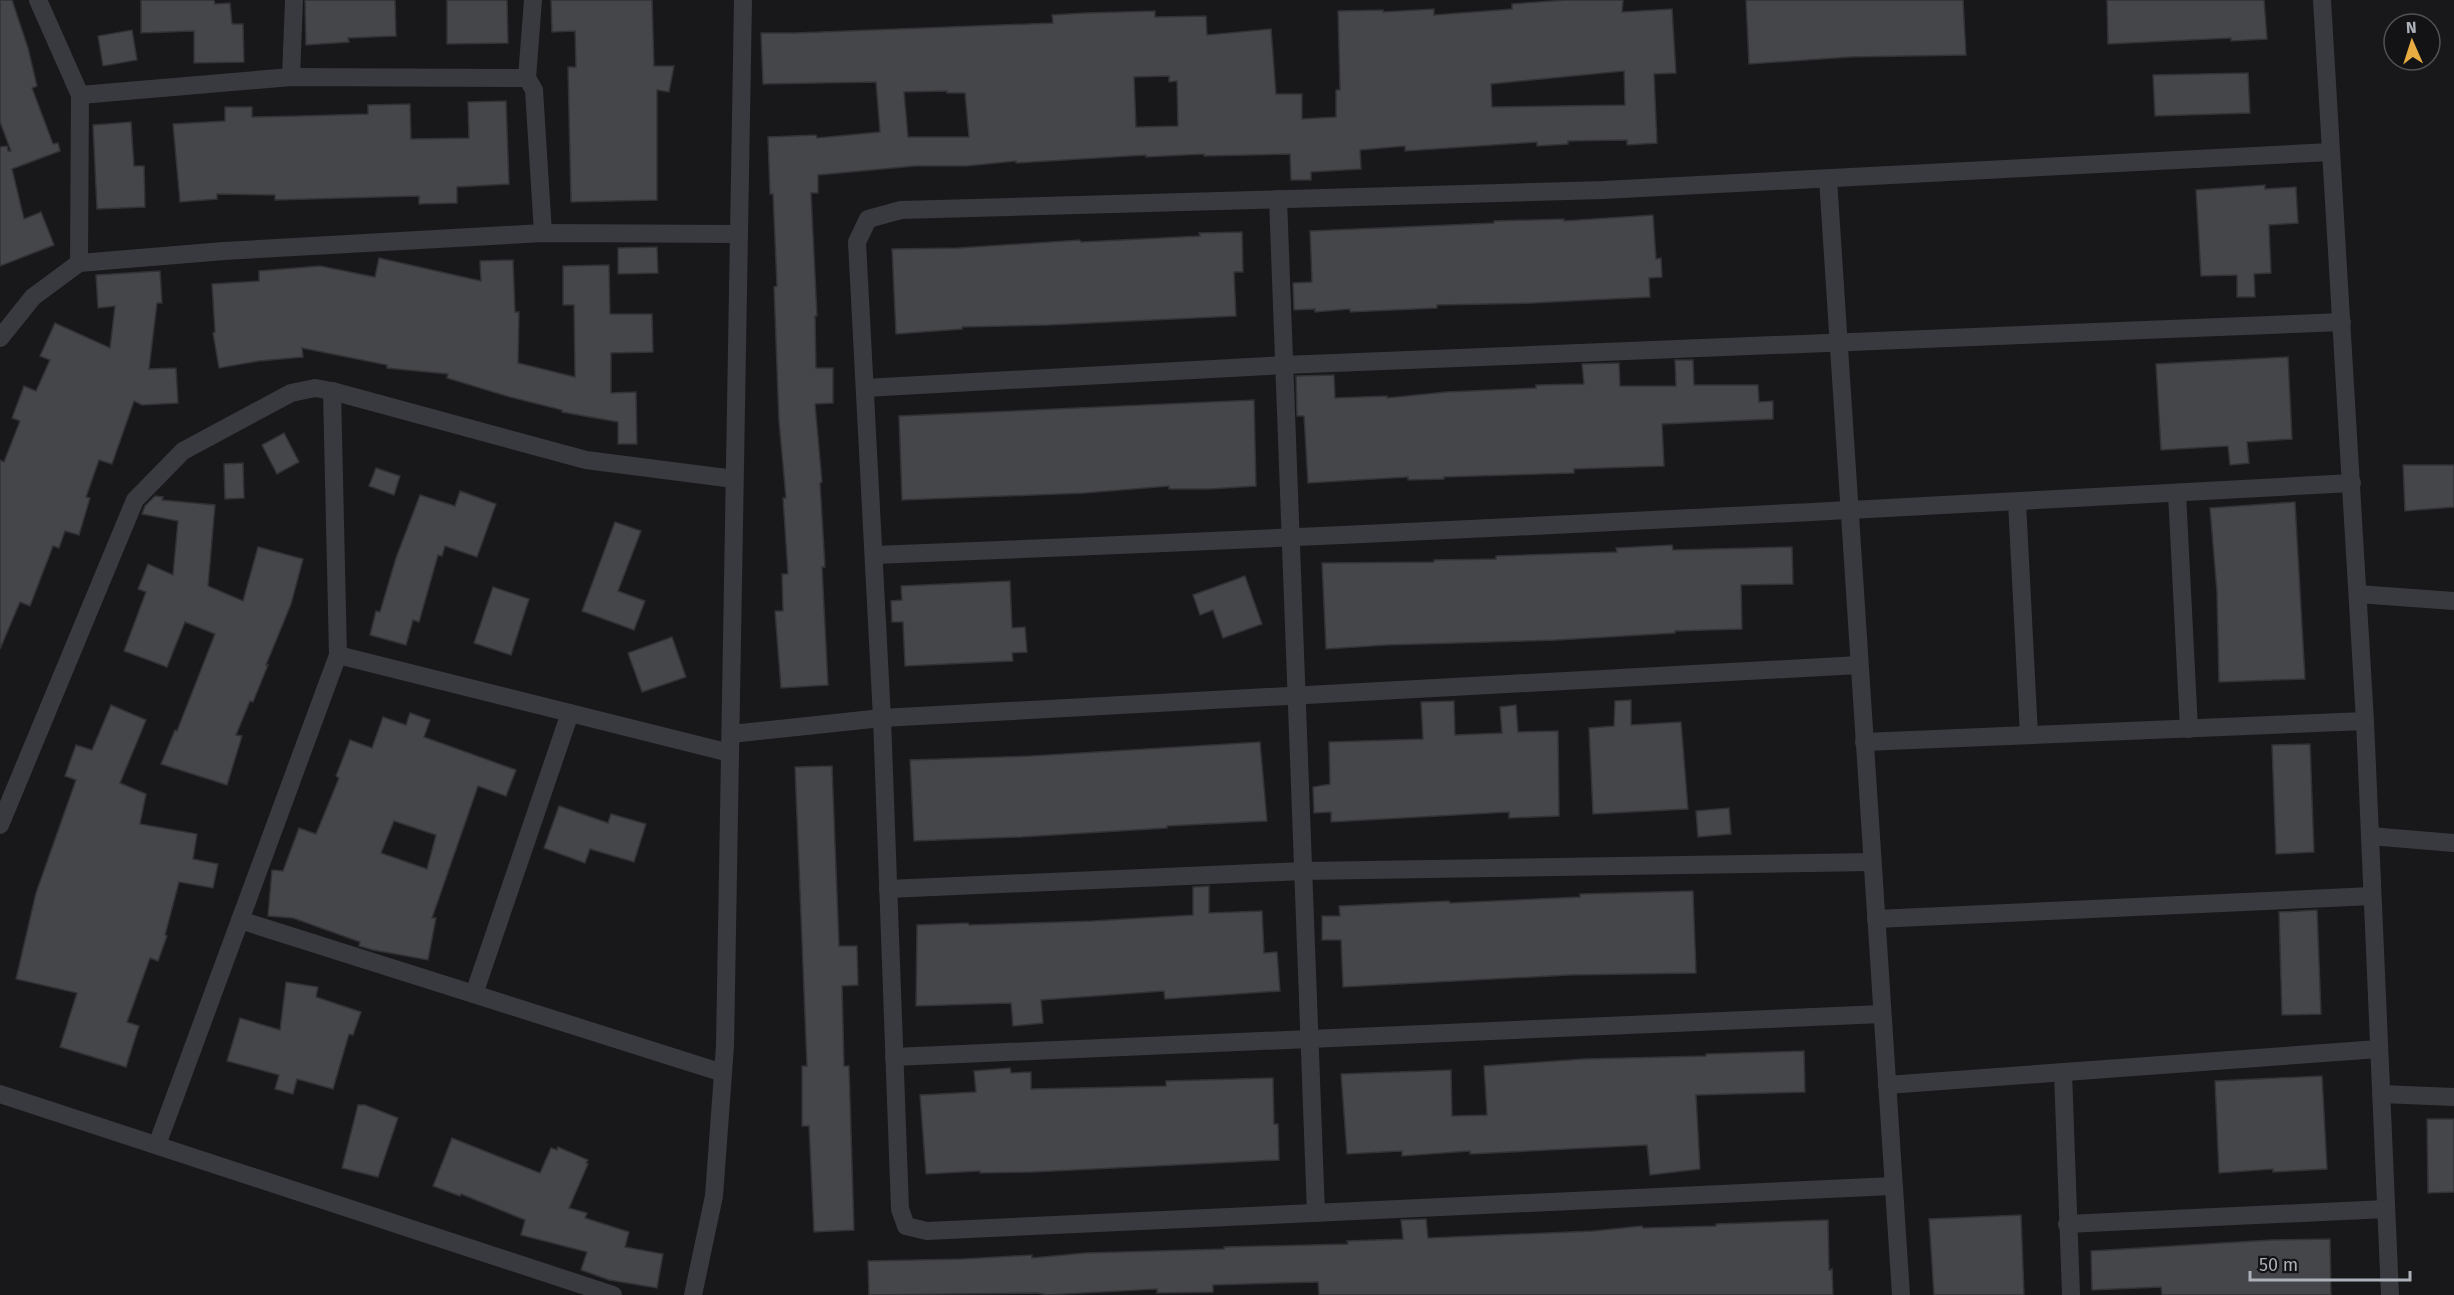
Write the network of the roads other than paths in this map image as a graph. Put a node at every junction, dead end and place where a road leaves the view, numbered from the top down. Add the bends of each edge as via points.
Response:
1 (38, 0) edge
2 (294, 0) edge
3 (533, 0) edge
4 (743, 0) edge
5 (2322, 0) edge
6 (291, 77) junction
7 (527, 78) junction
8 (80, 95) junction
9 (2331, 152) junction
10 (1828, 179) junction
11 (1278, 199) junction
12 (543, 233) junction
13 (739, 234) junction
14 (79, 263) junction
15 (2342, 322) junction
16 (0, 338) edge
17 (1839, 341) junction
18 (1284, 364) junction
19 (865, 388) junction
20 (332, 391) junction
21 (734, 479) junction
22 (2352, 483) junction
23 (2177, 493) junction
24 (2017, 502) junction
25 (1850, 512) junction
26 (1291, 539) junction
27 (874, 555) junction
28 (2358, 594) junction
29 (2454, 601) edge
30 (338, 655) junction
31 (1859, 665) junction
32 (1296, 696) junction
33 (570, 713) junction
34 (882, 718) junction
35 (2365, 722) junction
36 (2189, 729) junction
37 (731, 734) junction
38 (2029, 735) junction
39 (1864, 742) junction
40 (730, 753) junction
41 (7, 786) edge
42 (0, 825) edge
43 (2370, 836) junction
44 (2454, 843) edge
45 (1872, 862) junction
46 (1303, 871) junction
47 (888, 889) junction
48 (2372, 896) junction
49 (1876, 919) junction
50 (240, 920) junction
51 (474, 994) junction
52 (1882, 1014) junction
53 (1309, 1039) junction
54 (2379, 1050) junction
55 (894, 1057) junction
56 (723, 1072) junction
57 (2063, 1072) junction
58 (1887, 1084) junction
59 (0, 1094) edge
60 (2381, 1094) junction
61 (2454, 1097) edge
62 (157, 1145) junction
63 (1893, 1186) junction
64 (2386, 1209) junction
65 (1316, 1213) junction
66 (2067, 1224) junction
67 (613, 1295) edge
68 (693, 1295) edge
69 (1900, 1295) edge
70 (2071, 1295) edge
71 (2390, 1295) edge

1 - 8 street
2 - 6 street
3 - 7 street
4 - 13 street
5 - 9 street
6 - 7 street
6 - 8 street
7 - 12 street via 534,90
8 - 14 street
9 - 10 street
9 - 15 street
10 - 11 street
10 - 17 street
11 - 18 street
11 - 19 street via 901,210 868,219 857,242
12 - 13 street
12 - 14 street
13 - 21 street
14 - 16 street via 33,297
15 - 17 street
15 - 22 street
17 - 18 street
17 - 25 street
18 - 19 street
18 - 26 street
19 - 27 street
20 - 21 street via 586,460
20 - 30 street
20 - 41 street via 315,388 291,393 183,452 135,500
21 - 37 street
22 - 23 street
22 - 28 street
23 - 24 street
23 - 36 street
24 - 25 street
24 - 38 street
25 - 26 street
25 - 31 street
26 - 27 street
26 - 32 street
27 - 34 street
28 - 29 street
28 - 35 street
30 - 33 street
30 - 50 street
31 - 32 street
31 - 39 street
32 - 34 street
32 - 46 street
33 - 40 street
33 - 51 street
34 - 37 street
34 - 47 street
35 - 36 street
35 - 43 street
36 - 38 street
37 - 40 street
38 - 39 street
39 - 45 street
40 - 56 street
41 - 42 street
43 - 44 street
43 - 48 street
45 - 46 street
45 - 49 street
46 - 47 street
46 - 53 street
47 - 55 street
48 - 49 street
48 - 54 street
49 - 52 street
50 - 51 street
50 - 62 street
51 - 56 street
52 - 53 street
52 - 58 street
53 - 55 street
53 - 65 street
54 - 57 street
54 - 60 street
55 - 65 street via 900,1209 906,1226 927,1231
56 - 68 street via 714,1196
57 - 58 street
57 - 66 street
58 - 63 street
59 - 62 street
60 - 61 street
60 - 64 street
62 - 67 street
63 - 65 street
63 - 69 street
64 - 66 street
64 - 71 street
66 - 70 street

